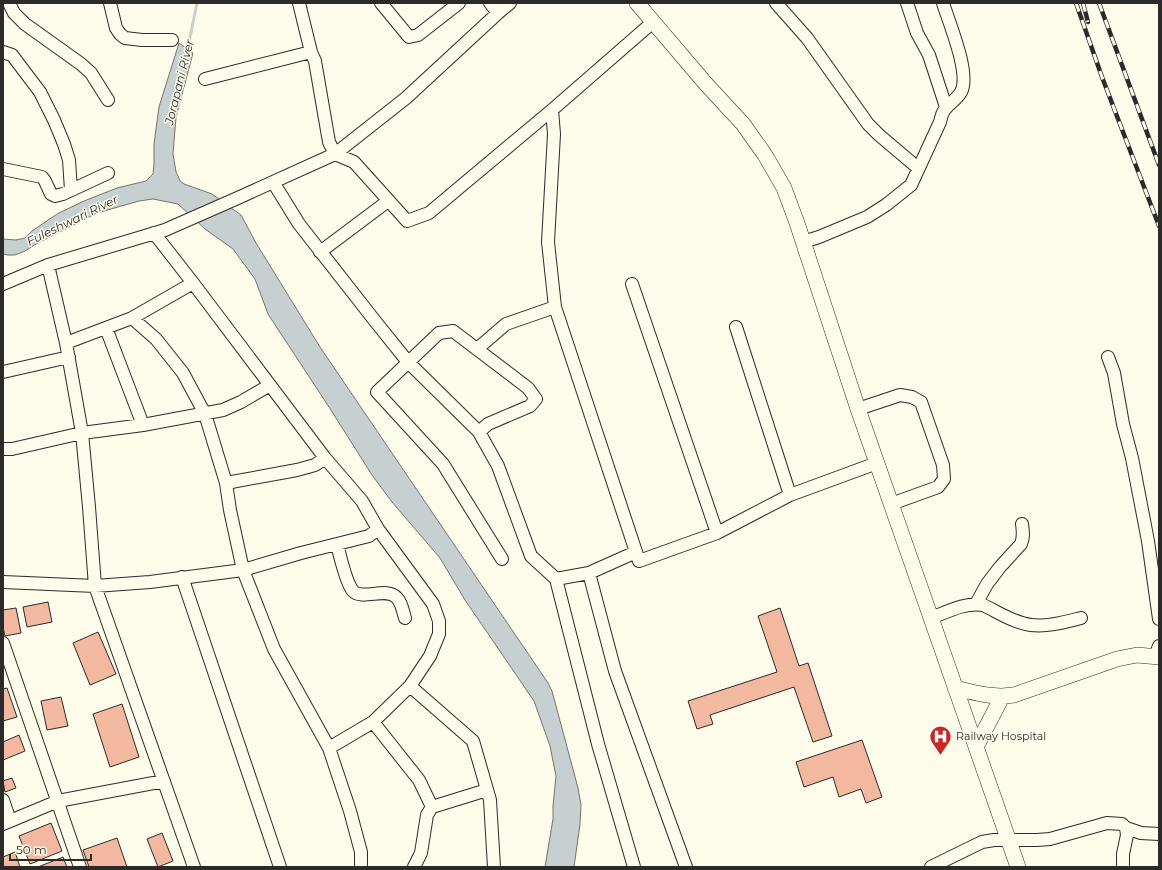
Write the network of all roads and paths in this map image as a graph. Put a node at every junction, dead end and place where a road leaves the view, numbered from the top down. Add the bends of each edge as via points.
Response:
1 (9, 3) edge
2 (110, 3) edge
3 (299, 3) edge
4 (381, 3) edge
5 (459, 3) edge
6 (490, 3) edge
7 (510, 3) edge
8 (637, 3) edge
9 (776, 3) edge
10 (907, 3) edge
11 (943, 3) edge
12 (498, 13) junction
13 (654, 22) junction
14 (172, 40) dead end
15 (3, 52) edge
16 (311, 52) junction
17 (205, 78) dead end
18 (108, 100) dead end
19 (946, 107) junction
20 (552, 110) junction
21 (335, 154) junction
22 (918, 168) junction
23 (3, 169) edge
24 (108, 173) dead end
25 (273, 182) junction
26 (71, 190) junction
27 (388, 201) junction
28 (160, 231) junction
29 (803, 242) junction
30 (320, 252) junction
31 (48, 265) junction
32 (193, 283) junction
33 (3, 284) edge
34 (632, 284) dead end
35 (555, 307) junction
36 (132, 318) junction
37 (736, 327) dead end
38 (106, 328) junction
39 (66, 343) junction
40 (477, 349) junction
41 (69, 357) junction
42 (1108, 357) dead end
43 (408, 362) junction
44 (3, 372) edge
45 (270, 385) junction
46 (858, 409) junction
47 (205, 414) junction
48 (143, 425) junction
49 (479, 432) junction
50 (82, 433) junction
51 (3, 450) edge
52 (325, 458) junction
53 (877, 463) junction
54 (226, 484) junction
55 (790, 495) junction
56 (891, 504) junction
57 (1022, 524) dead end
58 (378, 529) junction
59 (717, 533) junction
60 (337, 544) junction
61 (636, 552) junction
62 (502, 559) dead end
63 (243, 570) junction
64 (590, 573) junction
65 (182, 577) junction
66 (556, 580) junction
67 (3, 582) edge
68 (95, 586) junction
69 (976, 604) junction
70 (405, 618) dead end
71 (931, 618) junction
72 (1080, 618) dead end
73 (1159, 619) edge
74 (3, 643) edge
75 (1158, 653) edge
76 (410, 686) junction
77 (955, 688) junction
78 (1002, 697) junction
79 (373, 722) junction
80 (976, 747) junction
81 (329, 748) junction
82 (164, 781) junction
83 (487, 790) junction
84 (3, 800) edge
85 (58, 801) junction
86 (432, 807) junction
87 (6, 822) edge
88 (1126, 828) junction
89 (1159, 834) edge
90 (1008, 840) junction
91 (80, 867) edge
92 (194, 867) edge
93 (280, 867) edge
94 (361, 867) edge
95 (414, 867) edge
96 (494, 867) edge
97 (634, 867) edge
98 (686, 867) edge
99 (931, 867) edge
100 (1018, 867) edge
101 (1123, 867) edge

1 - 18 street via 24,24 91,73
2 - 14 street via 116,28 125,38
3 - 16 street
4 - 5 street via 409,37 418,35
6 - 12 street
7 - 12 street
8 - 13 main road
9 - 22 street via 807,38 868,124
10 - 19 street via 917,33 929,55
11 - 19 street via 964,76 964,85 960,93
12 - 21 street via 406,98
13 - 20 street
13 - 29 main road via 758,144 784,188
15 - 26 street via 12,55 40,92 54,120 69,160
16 - 17 street
16 - 21 street via 315,61 329,142
19 - 22 street
20 - 27 street via 429,213 407,221
20 - 35 street via 554,134 548,242
21 - 25 street
21 - 27 street via 354,162
22 - 29 street via 910,185 867,217
23 - 26 street via 42,177 51,194 55,196
24 - 26 street
25 - 28 street
25 - 30 street
27 - 30 street
28 - 31 street
28 - 32 street
29 - 46 main road
30 - 43 street
31 - 33 street
31 - 39 street
32 - 36 street
32 - 45 street
34 - 59 street
35 - 40 street via 506,324
35 - 61 street
36 - 38 street
36 - 47 street via 156,340 183,373
37 - 55 street
38 - 39 street
38 - 48 street
39 - 41 street
40 - 43 street via 453,331 439,333
40 - 49 street via 528,388 536,399 530,406 488,424
41 - 44 street
41 - 50 street
42 - 73 street via 1114,373 1132,458 1148,541
43 - 49 street
43 - 62 street via 377,392 443,464
45 - 47 street via 241,402
45 - 52 street
46 - 53 main road
46 - 56 street via 900,395 921,402 944,465 944,479 938,487
47 - 48 street
47 - 54 street
48 - 50 street
49 - 66 street via 498,466 531,556
50 - 51 street
50 - 68 street
52 - 54 street via 297,470
52 - 58 street via 362,501
53 - 55 street
53 - 56 main road
54 - 63 street
55 - 59 street
56 - 71 main road
57 - 69 street via 1023,539 987,584
58 - 60 street via 369,536
58 - 76 street via 433,604 439,621 438,634 430,656
59 - 61 street via 639,560
60 - 63 street
60 - 70 street via 349,584 354,592 391,594 401,604
61 - 64 street
63 - 65 street
63 - 81 street via 274,649
64 - 66 street
64 - 98 street via 616,671
65 - 68 street
65 - 93 street
66 - 97 street via 598,744
67 - 68 street
68 - 82 street
69 - 71 street
69 - 72 street via 1031,625 1040,626
71 - 77 main road
74 - 85 street
75 - 78 main road via 1117,659 1014,696
76 - 79 street
76 - 83 street via 473,741
77 - 78 main road
77 - 80 main road
78 - 80 main road
79 - 81 street
79 - 86 street via 419,780
80 - 90 main road
81 - 94 street via 350,811 361,852
82 - 85 street
82 - 92 street
83 - 86 street
83 - 96 street via 490,800
84 - 87 street
85 - 87 street
85 - 91 street
86 - 95 street via 428,815 421,853
88 - 89 street via 1141,833
88 - 90 street via 1122,824 1107,823 1050,839
88 - 101 street
90 - 99 street via 982,842
90 - 100 main road

